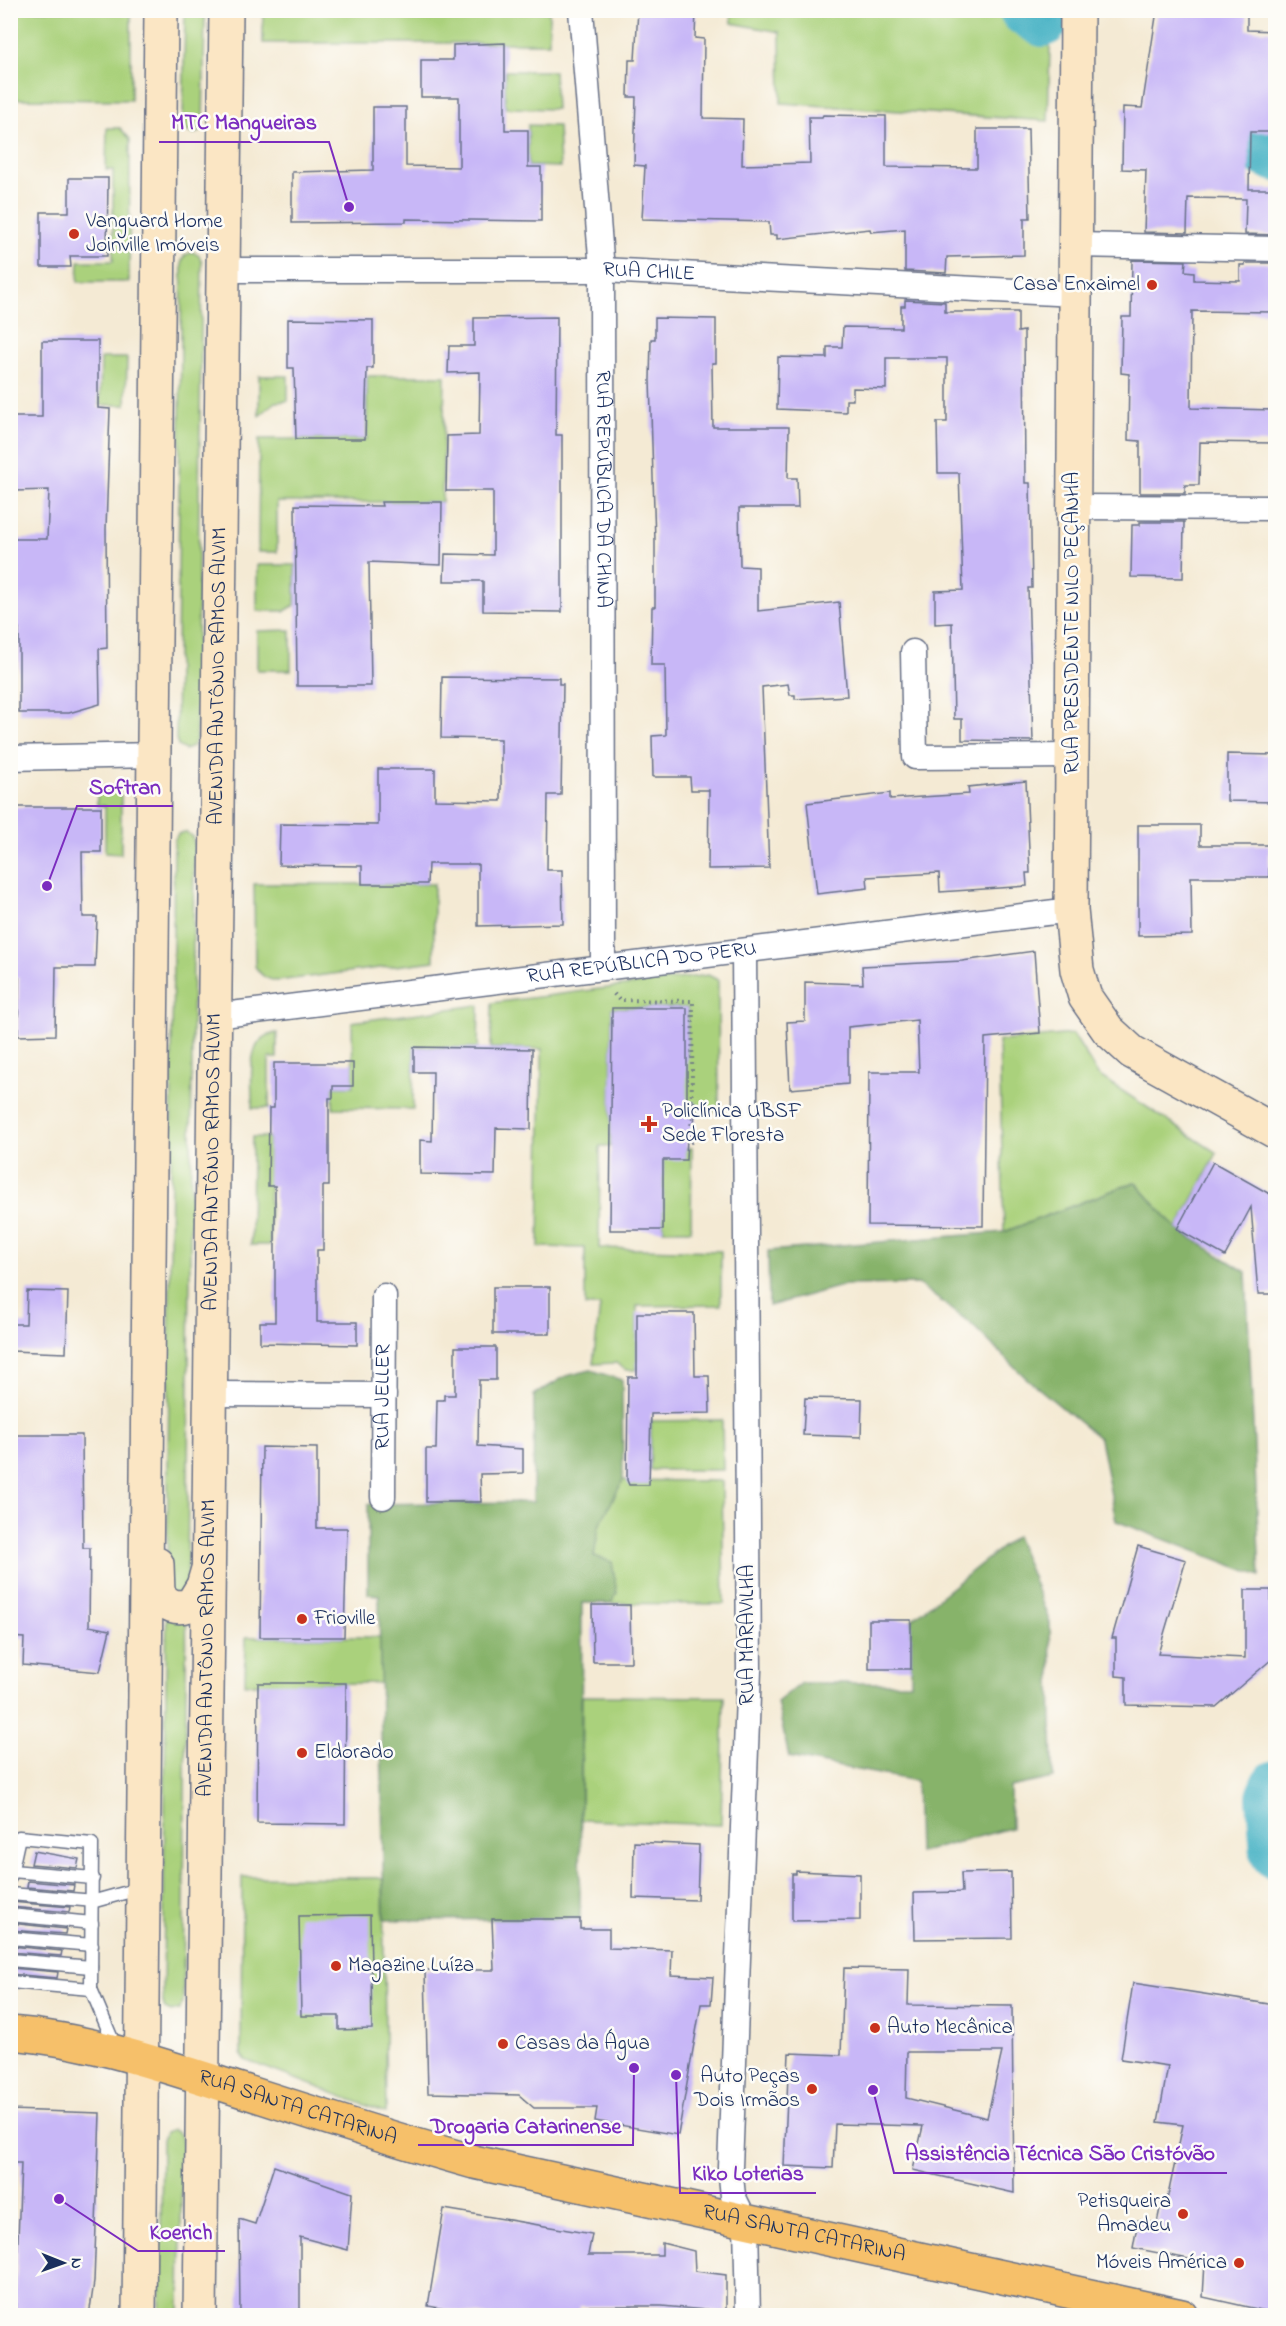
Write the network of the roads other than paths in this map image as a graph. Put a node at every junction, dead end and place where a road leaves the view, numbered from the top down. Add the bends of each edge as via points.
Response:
1 (161, 10) edge
2 (226, 10) edge
3 (581, 10) edge
4 (1077, 15) edge
5 (1075, 245) junction
6 (1275, 249) edge
7 (223, 270) junction
8 (602, 270) junction
9 (1075, 294) junction
10 (1074, 507) junction
11 (1275, 508) edge
12 (913, 652) dead end
13 (154, 755) junction
14 (1072, 756) junction
15 (10, 758) edge
16 (1071, 910) junction
17 (744, 951) junction
18 (599, 969) junction
19 (215, 1016) junction
20 (1275, 1131) edge
21 (384, 1296) dead end
22 (210, 1394) junction
23 (384, 1395) junction
24 (148, 1489) junction
25 (383, 1497) dead end
26 (208, 1568) junction
27 (11, 1875) edge
28 (93, 1878) junction
29 (144, 1888) junction
30 (10, 1894) edge
31 (92, 1901) junction
32 (10, 1916) edge
33 (92, 1923) junction
34 (10, 1938) edge
35 (92, 1945) junction
36 (10, 1960) edge
37 (91, 1967) junction
38 (10, 1982) edge
39 (91, 1989) junction
40 (10, 2033) edge
41 (130, 2056) junction
42 (203, 2078) junction
43 (746, 2222) junction
44 (139, 2316) edge
45 (200, 2316) edge
46 (748, 2316) edge
47 (1182, 2316) edge

1 - 13 street
2 - 7 street, AVENIDA ANTÔNIO RAMOS ALVIM
3 - 8 street, RUA REPÚBLICA DA CHINA
4 - 5 street, RUA PRESIDENTE NILO PEÇANHA
5 - 6 street
5 - 9 street, RUA PRESIDENTE NILO PEÇANHA
7 - 8 street, RUA CHILE
7 - 19 street, AVENIDA ANTÔNIO RAMOS ALVIM
8 - 9 street, RUA CHILE
8 - 18 street, RUA REPÚBLICA DA CHINA
9 - 10 street, RUA PRESIDENTE NILO PEÇANHA
10 - 11 street
10 - 14 street, RUA PRESIDENTE NILO PEÇANHA
12 - 14 street via 915,757
13 - 15 street
13 - 24 street
14 - 16 street, RUA PRESIDENTE NILO PEÇANHA
16 - 17 street, RUA REPÚBLICA DO PERU
16 - 20 street, RUA PRESIDENTE NILO PEÇANHA via 1077,970 1086,997 1108,1030 1132,1052
17 - 18 street, RUA REPÚBLICA DO PERU
17 - 43 street, RUA MARAVILHA via 749,1670 730,2167 733,2196
18 - 19 street, RUA REPÚBLICA DO PERU
19 - 22 street, AVENIDA ANTÔNIO RAMOS ALVIM
21 - 23 street, RUA JELLER
22 - 23 street
22 - 26 street, AVENIDA ANTÔNIO RAMOS ALVIM
23 - 25 street, RUA JELLER
24 - 26 street via 158,1502 157,1587 162,1599 176,1607 192,1604
24 - 29 street
26 - 42 street, AVENIDA ANTÔNIO RAMOS ALVIM
27 - 28 lane
27 - 28 lane via 21,1836 91,1843
28 - 31 lane
29 - 31 lane
29 - 41 street
30 - 31 lane
31 - 33 lane
32 - 33 lane
33 - 35 lane
34 - 35 lane
35 - 37 lane
36 - 37 lane
37 - 39 lane
38 - 39 lane
39 - 41 lane
40 - 41 main road, RUA SANTA CATARINA
41 - 42 main road, RUA SANTA CATARINA
41 - 44 street
42 - 43 main road, RUA SANTA CATARINA via 474,2162
42 - 45 street, AVENIDA ANTÔNIO RAMOS ALVIM
43 - 46 street, RUA MARAVILHA
43 - 47 main road, RUA SANTA CATARINA

